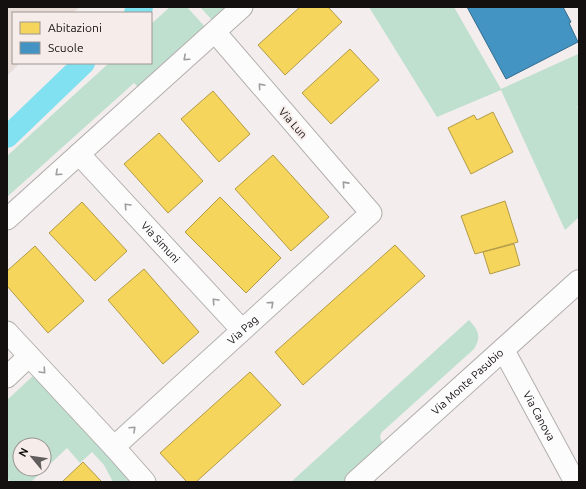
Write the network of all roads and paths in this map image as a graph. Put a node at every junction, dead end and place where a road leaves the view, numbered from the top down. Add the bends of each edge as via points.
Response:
1 (242, 7) edge
2 (215, 32) junction
3 (79, 154) junction
4 (371, 213) joint
5 (7, 218) edge
6 (579, 281) edge
7 (242, 330) junction
8 (7, 332) edge
9 (503, 349) junction
10 (29, 356) junction
11 (7, 377) edge
12 (114, 447) junction
13 (145, 482) edge
14 (356, 482) edge
15 (575, 482) edge

1 - 2 street
2 -> 3 street
4 -> 2 street, Via Lun
3 -> 5 street
7 -> 3 street, Via Simuni
7 -> 4 street, Via Pag
6 - 9 main road, Via Monte Pasubio
12 -> 7 street, Via Pag
8 - 10 street
9 - 14 main road, Via Monte Pasubio
9 - 15 street, Via Canova
10 - 11 street
10 -> 12 street
12 - 13 street

